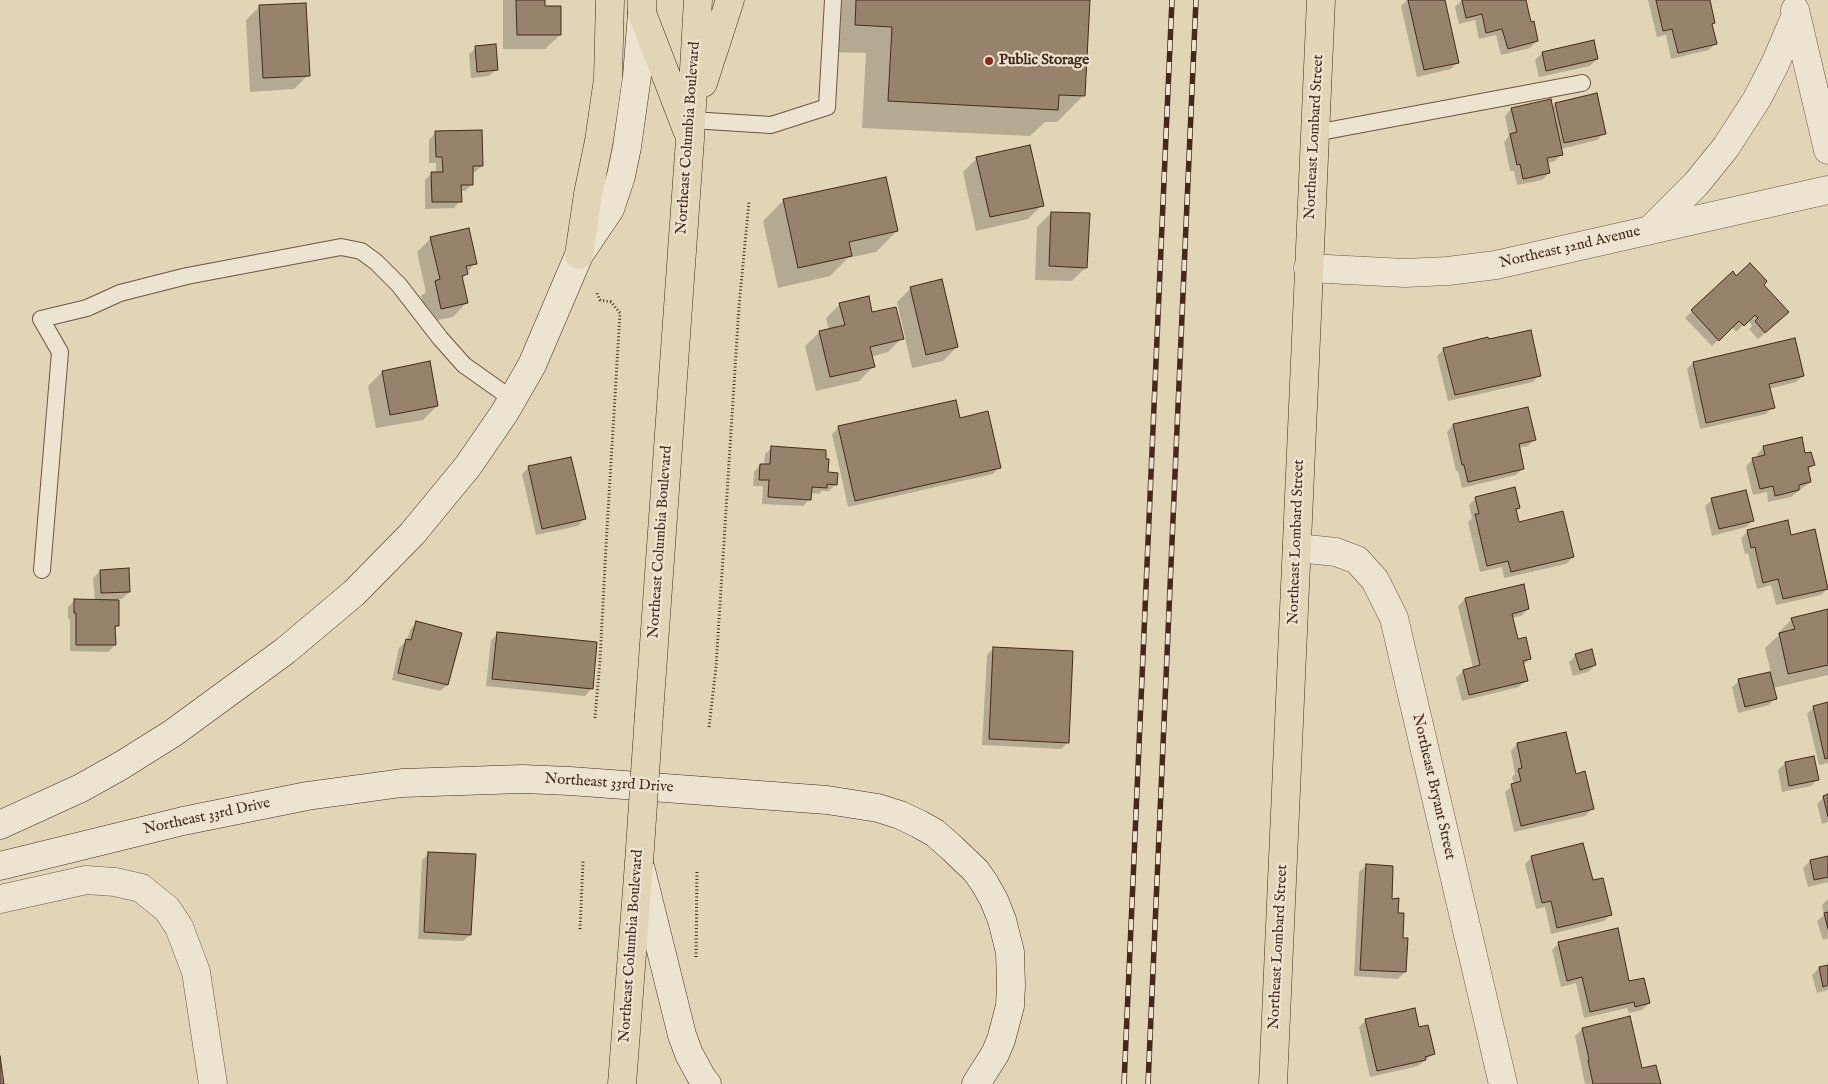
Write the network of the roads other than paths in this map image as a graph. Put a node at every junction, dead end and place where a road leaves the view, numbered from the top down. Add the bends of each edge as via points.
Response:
1 (610, 0) edge
2 (698, 0) edge
3 (730, 0) edge
4 (833, 0) edge
5 (1321, 0) edge
6 (642, 6) edge
7 (1795, 7) edge
8 (1582, 83) dead end
9 (690, 130) junction
10 (1315, 133) junction
11 (1828, 150) edge
12 (1828, 190) edge
13 (1651, 229) junction
14 (579, 255) junction
15 (1308, 268) junction
16 (512, 399) junction
17 (1297, 548) junction
18 (42, 570) dead end
19 (0, 825) edge
20 (639, 863) junction
21 (0, 866) edge
22 (0, 900) edge
23 (213, 1084) edge
24 (622, 1084) edge
25 (707, 1084) edge
26 (976, 1084) edge
27 (1273, 1084) edge
28 (1503, 1084) edge

1 - 14 main road via 608,80
2 - 9 main road, Northeast Columbia Boulevard
3 - 9 main road
4 - 9 lane via 827,107 771,125
5 - 10 main road, Northeast Lombard Street
6 - 9 main road
6 - 14 main road via 637,76 621,176 610,209
7 - 11 main road
7 - 13 main road via 1775,64 1726,147 1696,184
8 - 10 lane
9 - 20 main road, Northeast Columbia Boulevard, bridge
10 - 15 main road, Northeast Lombard Street
12 - 13 main road, Northeast 32nd Avenue
13 - 15 main road, Northeast 32nd Avenue via 1496,265 1448,271 1405,273
14 - 16 main road via 532,365
15 - 17 main road, Northeast Lombard Street
16 - 18 lane via 464,364 376,262 361,251 348,248 187,276 120,293 86,308 41,319 60,352
16 - 19 main road via 468,466 412,534 354,593 285,651 173,734 81,788
17 - 27 main road, Northeast Lombard Street
17 - 28 main road, Northeast Bryant Street via 1336,552 1357,560 1375,580 1394,618
20 - 24 main road, Northeast Columbia Boulevard
20 - 25 main road via 688,1054
21 - 26 main road, Northeast 33rd Drive via 183,821 288,800 402,783 523,778 828,800 878,808 919,824 953,848 980,878 1002,920 1010,952 1010,1006 995,1054
22 - 23 main road via 86,880 141,888 167,909 179,927 196,972

